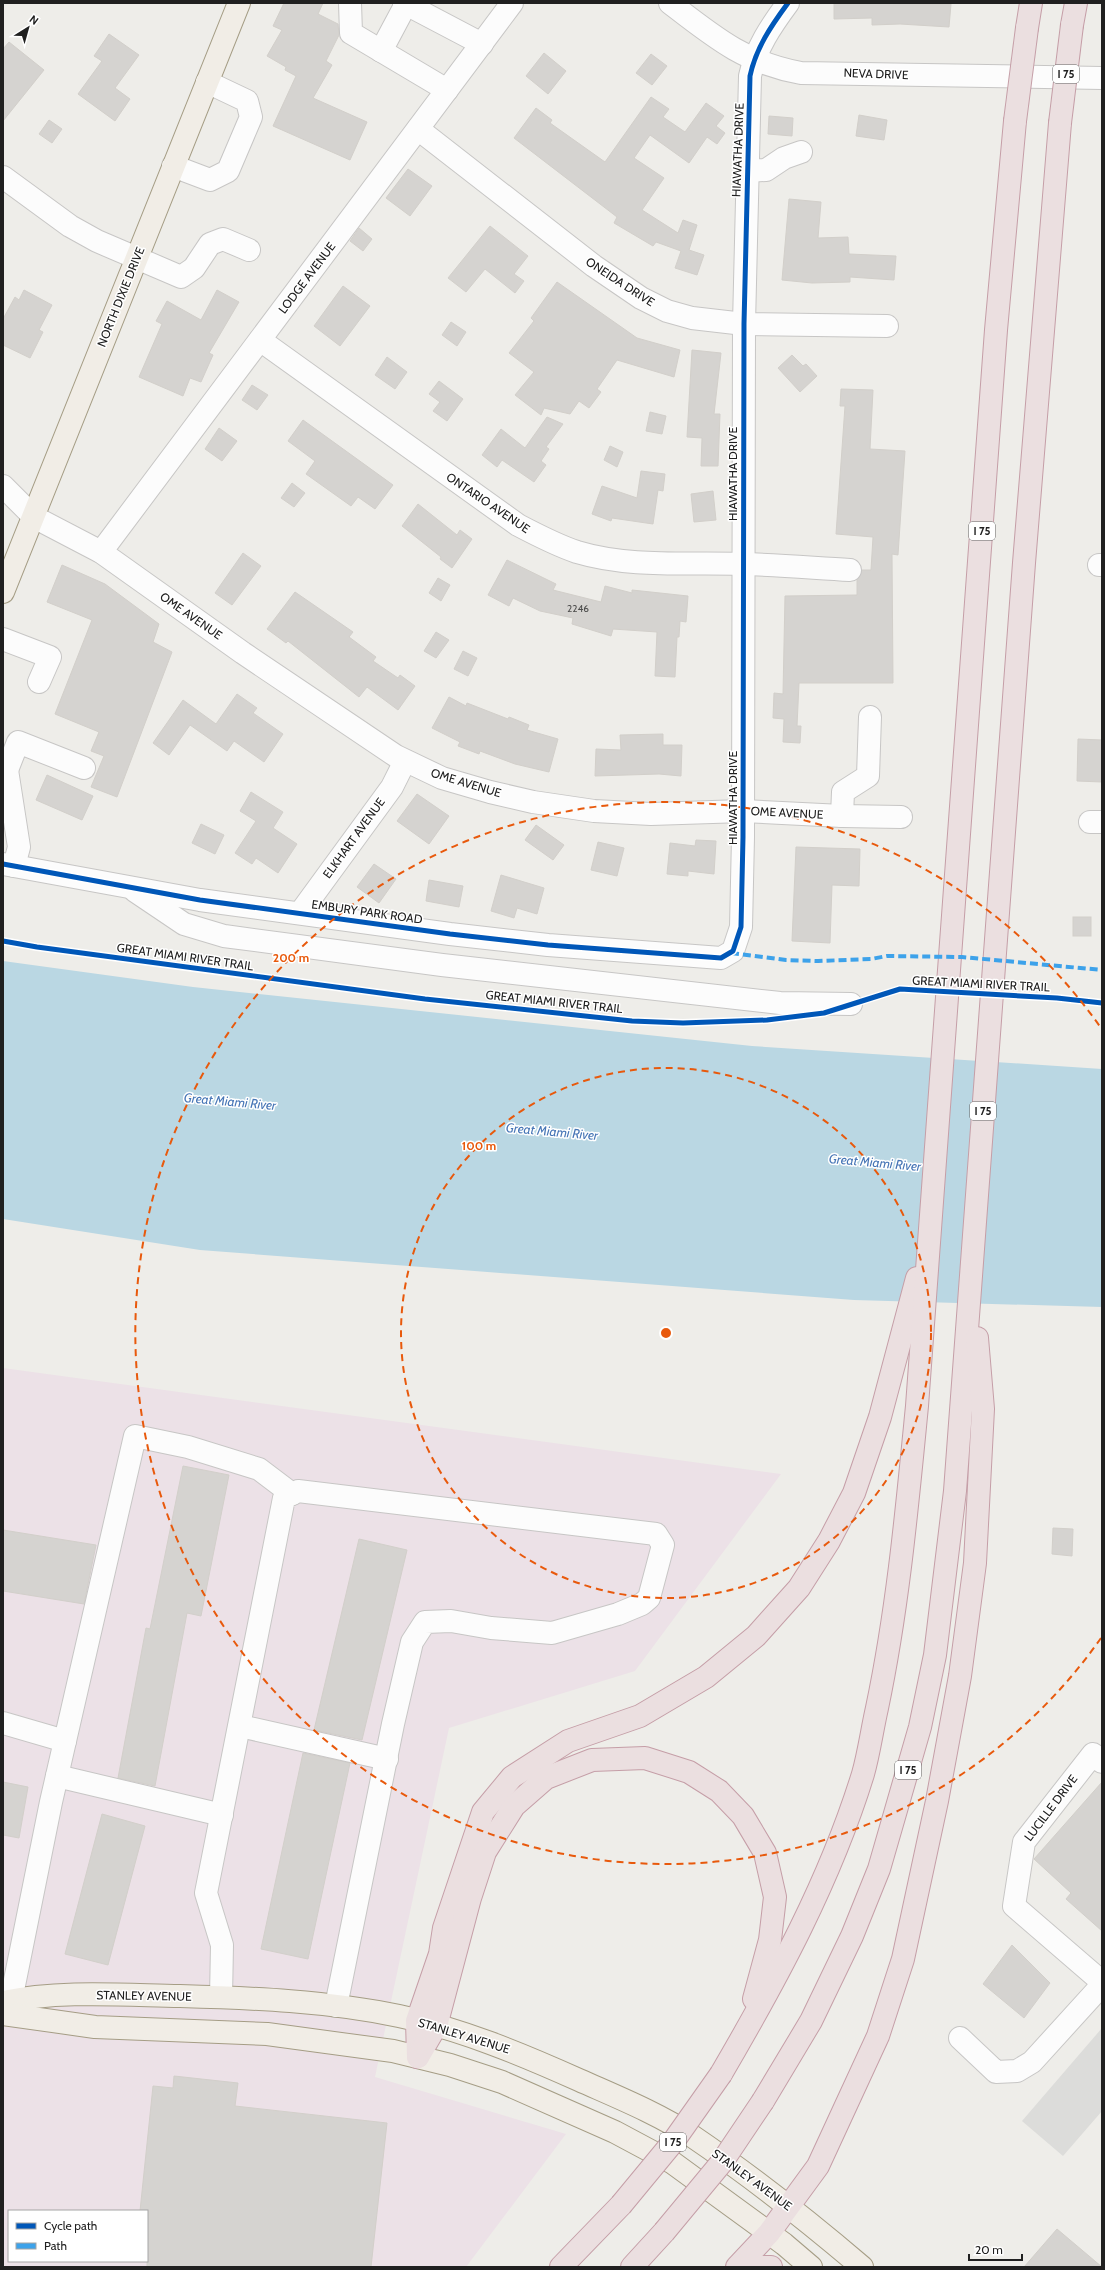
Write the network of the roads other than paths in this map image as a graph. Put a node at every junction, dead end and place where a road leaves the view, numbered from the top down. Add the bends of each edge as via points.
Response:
1 (239, 3) edge
2 (350, 3) edge
3 (512, 3) edge
4 (670, 3) edge
5 (788, 3) edge
6 (1031, 3) edge
7 (1076, 3) edge
8 (405, 4) edge
9 (482, 44) junction
10 (381, 51) junction
11 (753, 60) junction
12 (1102, 78) edge
13 (207, 82) junction
14 (447, 90) junction
15 (418, 129) junction
16 (801, 152) dead end
17 (173, 166) junction
18 (747, 171) junction
19 (3, 177) edge
20 (249, 250) dead end
21 (136, 257) junction
22 (744, 324) junction
23 (887, 326) dead end
24 (260, 340) junction
25 (3, 486) edge
26 (34, 517) junction
27 (101, 552) junction
28 (743, 564) junction
29 (850, 570) dead end
30 (5, 579) edge
31 (3, 639) edge
32 (39, 682) dead end
33 (870, 717) dead end
34 (405, 761) junction
35 (84, 768) dead end
36 (5, 769) edge
37 (743, 811) junction
38 (842, 816) junction
39 (901, 817) dead end
40 (9, 865) edge
41 (130, 887) junction
42 (300, 913) junction
43 (731, 953) joint
44 (852, 1004) dead end
45 (930, 1233) junction
46 (971, 1279) junction
47 (292, 1494) junction
48 (3, 1723) edge
49 (240, 1726) junction
50 (65, 1741) junction
51 (387, 1758) junction
52 (1102, 1762) edge
53 (57, 1776) junction
54 (222, 1815) junction
55 (1102, 1984) edge
56 (221, 1997) junction
57 (6, 2005) edge
58 (336, 2006) junction
59 (426, 2024) junction
60 (744, 2034) junction
61 (960, 2038) dead end
62 (418, 2057) junction
63 (788, 2206) junction
64 (769, 2233) junction
65 (561, 2267) edge
66 (632, 2267) edge
67 (737, 2267) edge
68 (762, 2267) edge
69 (771, 2267) edge
70 (811, 2267) edge
71 (862, 2267) edge

1 - 13 main road, NORTH DIXIE DRIVE
2 - 10 street via 350,33
3 - 9 street, LODGE AVENUE
4 - 11 street, NEVA DRIVE via 704,29
5 - 11 street, HIAWATHA DRIVE via 762,40
6 - 45 highway, I 75, bridge via 1015,121 996,330
7 - 46 highway, I 75, bridge via 1060,123
8 - 9 street
8 - 10 street
9 - 14 street, LODGE AVENUE
10 - 14 street
11 - 12 street, NEVA DRIVE via 801,73
11 - 18 street, HIAWATHA DRIVE via 750,76
13 - 17 main road, NORTH DIXIE DRIVE
13 - 17 street via 247,101 251,117 228,171 210,180
14 - 15 street, LODGE AVENUE
15 - 22 street, ONEIDA DRIVE via 594,266 641,298 667,311 692,318
15 - 24 street, LODGE AVENUE
16 - 18 street via 784,158 766,170
17 - 21 main road, NORTH DIXIE DRIVE
18 - 22 street, HIAWATHA DRIVE
19 - 21 street via 70,226 97,241
20 - 21 street via 223,238 210,244 194,268 180,277
21 - 26 main road, NORTH DIXIE DRIVE
22 - 23 street, ONEIDA DRIVE
22 - 28 street, HIAWATHA DRIVE
24 - 27 street, LODGE AVENUE
24 - 28 street, ONTARIO AVENUE via 518,525 551,542 576,552 642,563
25 - 26 street, OME AVENUE
26 - 27 street, OME AVENUE
26 - 30 main road, NORTH DIXIE DRIVE
27 - 34 street, OME AVENUE via 243,653
28 - 29 street, ONTARIO AVENUE
28 - 37 street, HIAWATHA DRIVE
31 - 32 street via 50,657
33 - 38 street via 868,776 844,792
34 - 37 street, OME AVENUE via 442,778 533,802 594,811 651,814
34 - 42 street, ELKHART AVENUE via 392,787
35 - 36 street via 18,742
36 - 40 street via 19,847
37 - 38 street, OME AVENUE
37 - 43 street, HIAWATHA DRIVE via 741,927 738,941
38 - 39 street, OME AVENUE
40 - 41 street, EMBURY PARK ROAD
41 - 42 street, EMBURY PARK ROAD via 200,900
41 - 44 street via 184,924 224,936 442,965 780,1003
42 - 43 street, EMBURY PARK ROAD via 548,945 721,958
45 - 59 highway via 880,1417 854,1493 829,1541 798,1588 756,1636 706,1677 640,1716 568,1741 512,1777 484,1812 444,1928
45 - 60 highway, I 75 via 902,1561 889,1651 863,1773 831,1864 792,1949
46 - 63 highway via 983,1410 975,1563 960,1676 937,1801 903,1959 878,2036 818,2166
46 - 66 highway, I 75, bridge via 954,1498 935,1655 920,1727 879,1870 852,1936 811,2021 763,2101 722,2162
47 - 49 street via 284,1498
47 - 50 street via 259,1469 188,1447 135,1436
47 - 51 street via 298,1491 656,1534 663,1545 649,1598 642,1604 618,1614 552,1633 491,1628 451,1621 425,1622 412,1642
48 - 50 street
49 - 51 street
49 - 54 street
50 - 53 street
51 - 58 street
52 - 55 street, LUCILLE DRIVE via 1093,1754 1024,1842 1014,1906
53 - 54 street
53 - 57 street
54 - 56 street via 206,1894 222,1946
55 - 61 street via 1032,2062 1017,2071 996,2072
56 - 57 main road, STANLEY AVENUE via 120,1995 24,1998
56 - 58 main road, STANLEY AVENUE
57 - 62 main road via 95,2027 267,2034 393,2051
58 - 59 main road, STANLEY AVENUE
59 - 60 highway via 485,1852 514,1806 546,1778 592,1760 645,1758 689,1772 719,1791 743,1816 765,1853 775,1897 770,1940
59 - 62 highway
59 - 63 main road, STANLEY AVENUE via 514,2051 629,2102 691,2136
60 - 65 highway, I 75, bridge via 721,2074 673,2142 621,2205
62 - 64 main road via 502,2082 615,2132 673,2163
63 - 64 highway
63 - 71 main road, STANLEY AVENUE
64 - 67 highway
64 - 70 main road
68 - 69 highway

